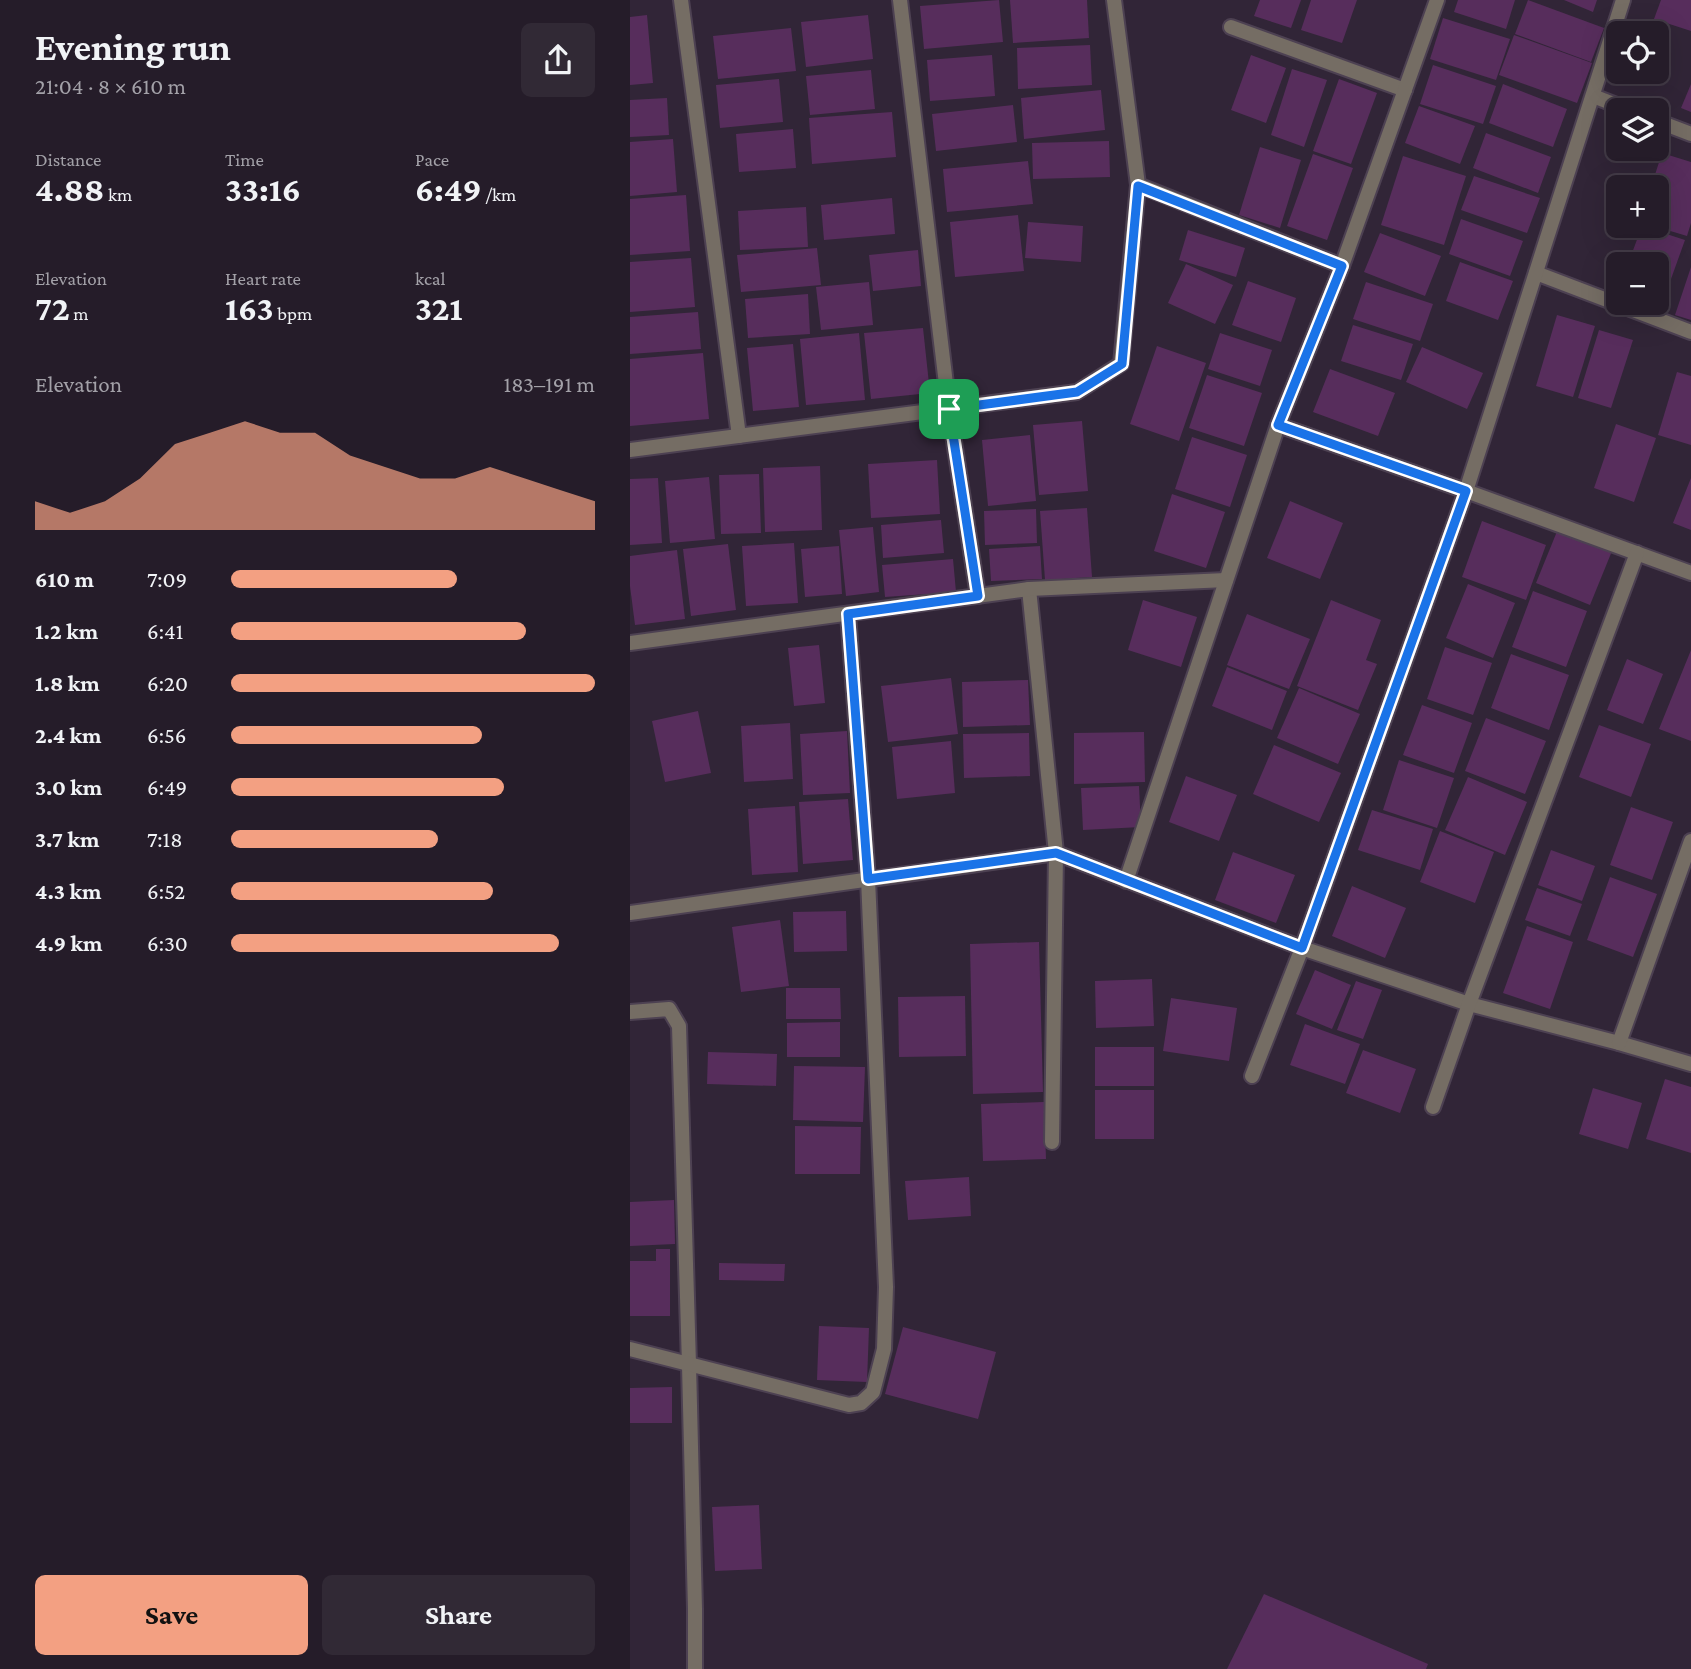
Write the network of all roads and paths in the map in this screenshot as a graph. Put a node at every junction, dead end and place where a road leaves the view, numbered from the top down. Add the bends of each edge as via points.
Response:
1 (681, 0) edge
2 (900, 0) edge
3 (1114, 0) edge
4 (1437, 0) edge
5 (1623, 0) edge
6 (1231, 27) dead end
7 (1405, 90) junction
8 (1592, 96) junction
9 (1606, 101) edge
10 (1669, 126) edge
11 (1691, 134) edge
12 (1138, 186) junction
13 (1342, 266) junction
14 (1536, 274) junction
15 (1691, 332) edge
16 (949, 409) junction
17 (1278, 425) junction
18 (739, 436) junction
19 (630, 450) edge
20 (1466, 491) junction
21 (1637, 553) junction
22 (1691, 573) edge
23 (1226, 580) junction
24 (1029, 589) junction
25 (978, 596) junction
26 (848, 614) junction
27 (630, 643) edge
28 (1691, 841) edge
29 (1056, 853) junction
30 (868, 879) junction
31 (1126, 881) junction
32 (630, 913) edge
33 (1302, 948) junction
34 (1469, 1004) junction
35 (630, 1012) edge
36 (1619, 1043) junction
37 (1691, 1064) edge
38 (1252, 1076) dead end
39 (1433, 1107) dead end
40 (1052, 1142) dead end
41 (630, 1349) edge
42 (689, 1365) junction
43 (695, 1669) edge

1 - 18 street
2 - 16 street
3 - 12 street
4 - 7 street
5 - 8 street
6 - 7 street
7 - 13 street
8 - 9 street
8 - 14 street
10 - 11 street
12 - 13 street
12 - 16 street via 1122,364 1077,392
13 - 17 street
14 - 15 street
14 - 20 street
16 - 18 street
16 - 25 street
17 - 20 street
17 - 23 street
18 - 19 street
20 - 21 street
20 - 33 street
21 - 22 street
21 - 34 street
23 - 24 street
23 - 31 street
24 - 25 street
24 - 29 street
25 - 26 street
26 - 27 street
26 - 30 street
28 - 36 street
29 - 30 street
29 - 31 street
29 - 40 street
30 - 32 street
30 - 42 street via 886,1287 884,1349 873,1392 861,1403 849,1405
31 - 33 street
33 - 34 street
33 - 38 street
34 - 36 street
34 - 39 street
35 - 42 street via 669,1009 679,1026
36 - 37 street
41 - 42 street
42 - 43 street

